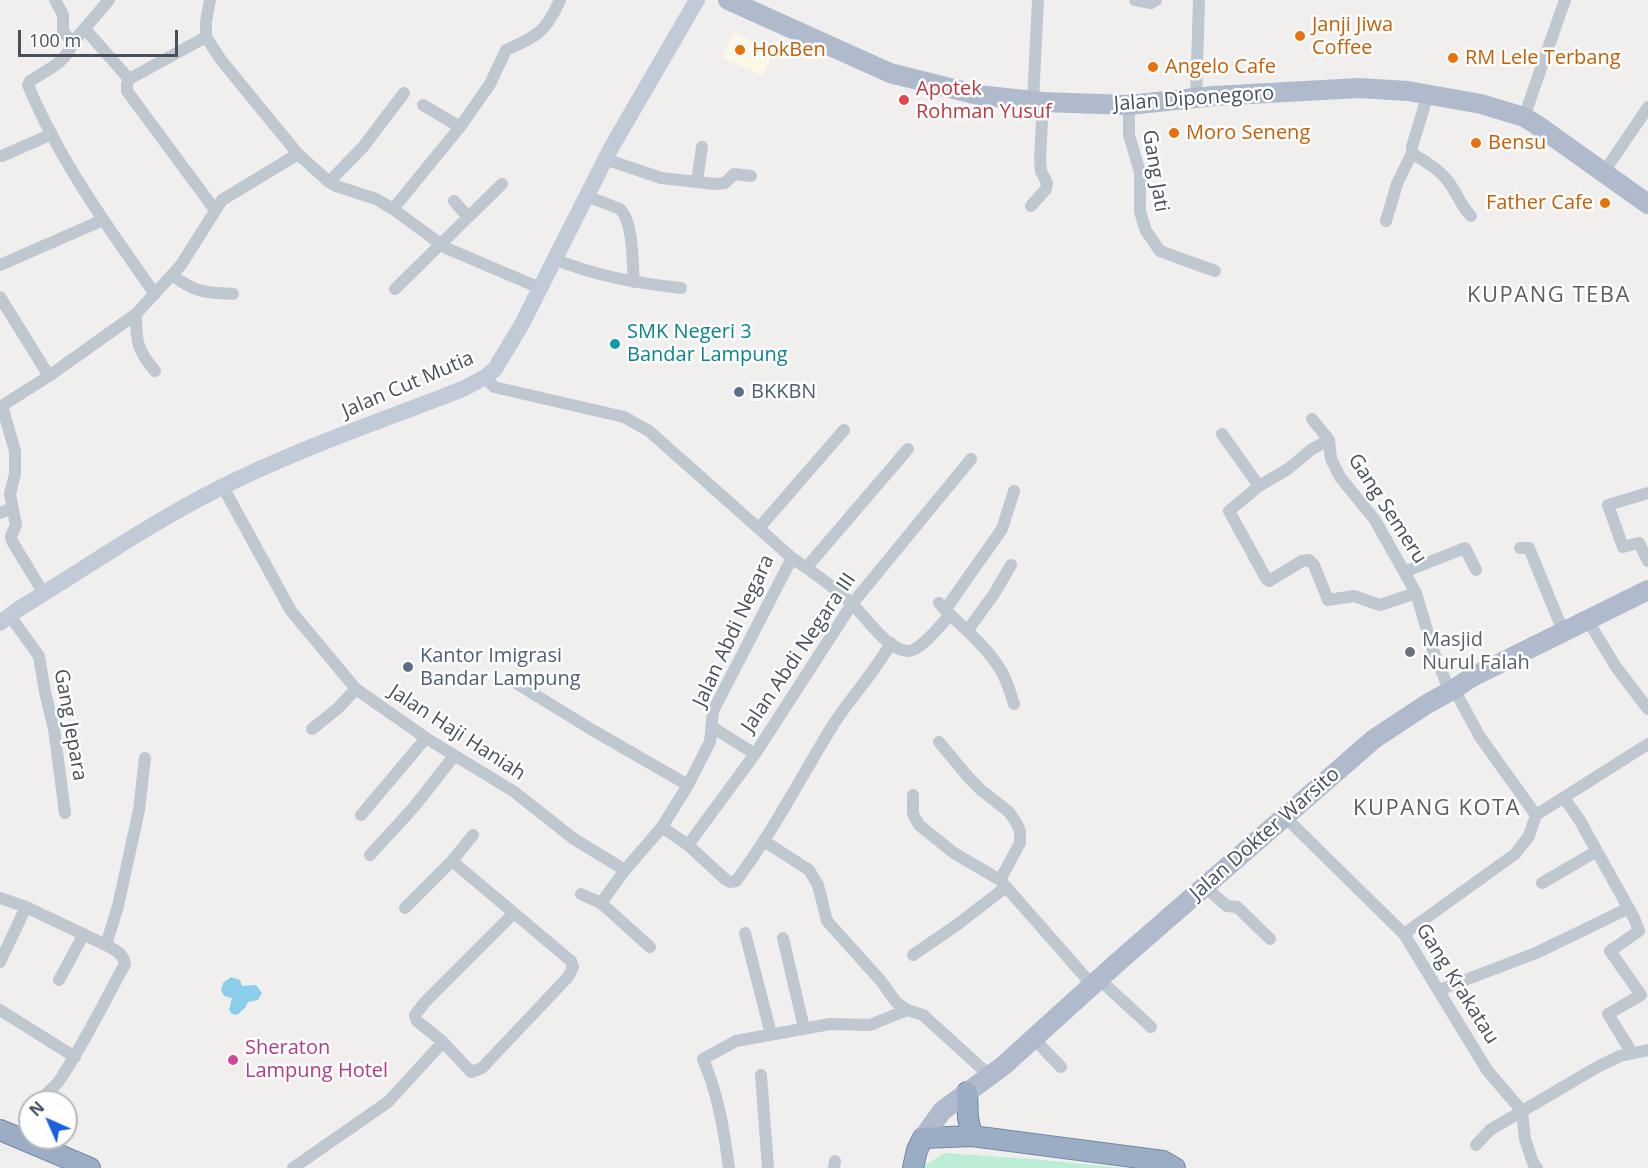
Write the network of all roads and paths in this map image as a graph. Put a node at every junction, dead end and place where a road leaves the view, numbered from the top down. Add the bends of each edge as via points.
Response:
1 (56, 0) edge
2 (109, 0) edge
3 (210, 0) edge
4 (560, 0) edge
5 (697, 0) edge
6 (728, 0) edge
7 (1038, 0) edge
8 (1135, 0) edge
9 (1156, 0) edge
10 (1199, 0) edge
11 (1566, 0) edge
12 (85, 29) junction
13 (206, 37) junction
14 (73, 42) junction
15 (129, 79) junction
16 (404, 93) dead end
17 (1428, 94) junction
18 (1196, 98) junction
19 (1038, 101) junction
20 (423, 105) dead end
21 (1129, 105) junction
22 (1648, 107) edge
23 (1524, 117) junction
24 (460, 127) junction
25 (52, 134) junction
26 (702, 147) dead end
27 (1412, 153) junction
28 (298, 154) junction
29 (2, 156) edge
30 (605, 159) junction
31 (1605, 171) junction
32 (751, 176) dead end
33 (329, 182) junction
34 (697, 182) junction
35 (502, 184) dead end
36 (586, 196) junction
37 (454, 201) dead end
38 (1648, 204) edge
39 (1031, 206) dead end
40 (393, 209) junction
41 (215, 210) junction
42 (467, 216) junction
43 (1471, 216) dead end
44 (103, 220) junction
45 (1386, 221) dead end
46 (439, 243) junction
47 (554, 259) junction
48 (0, 265) edge
49 (1215, 271) dead end
50 (171, 275) junction
51 (634, 282) junction
52 (540, 288) junction
53 (681, 288) dead end
54 (395, 289) dead end
55 (155, 294) junction
56 (233, 294) dead end
57 (0, 297) edge
58 (136, 314) junction
59 (155, 371) dead end
60 (50, 376) junction
61 (486, 377) junction
62 (1, 406) edge
63 (1312, 419) dead end
64 (844, 430) dead end
65 (1222, 434) dead end
66 (1329, 440) junction
67 (908, 449) dead end
68 (971, 459) dead end
69 (1259, 486) junction
70 (223, 487) junction
71 (1014, 491) dead end
72 (1648, 493) edge
73 (6, 510) edge
74 (759, 528) junction
75 (1520, 548) dead end
76 (792, 558) junction
77 (1648, 561) edge
78 (1011, 565) dead end
79 (806, 567) junction
80 (1476, 570) dead end
81 (1404, 572) junction
82 (1648, 590) edge
83 (1416, 593) junction
84 (44, 594) junction
85 (852, 604) junction
86 (944, 609) junction
87 (5, 619) edge
88 (1587, 619) junction
89 (968, 630) junction
90 (1563, 631) junction
91 (891, 643) junction
92 (511, 680) dead end
93 (356, 689) junction
94 (1452, 690) junction
95 (1014, 704) dead end
96 (1648, 709) edge
97 (711, 727) junction
98 (312, 729) dead end
99 (426, 738) junction
100 (939, 742) dead end
101 (1648, 744) edge
102 (755, 754) junction
103 (454, 756) junction
104 (145, 758) dead end
105 (688, 785) junction
106 (913, 795) dead end
107 (1564, 798) junction
108 (65, 813) dead end
109 (361, 815) dead end
110 (1536, 815) junction
111 (1285, 817) junction
112 (662, 827) junction
113 (473, 835) dead end
114 (765, 841) junction
115 (688, 844) junction
116 (1597, 851) junction
117 (370, 855) dead end
118 (452, 861) junction
119 (622, 868) junction
120 (1003, 883) junction
121 (1542, 883) dead end
122 (1205, 887) junction
123 (581, 894) dead end
124 (0, 898) edge
125 (601, 903) junction
126 (26, 907) junction
127 (405, 908) dead end
128 (1629, 908) junction
129 (514, 913) junction
130 (745, 933) dead end
131 (84, 934) junction
132 (1404, 934) junction
133 (783, 938) dead end
134 (1270, 939) dead end
135 (106, 945) junction
136 (650, 947) dead end
137 (913, 955) dead end
138 (0, 963) edge
139 (59, 980) dead end
140 (1096, 983) junction
141 (1439, 990) junction
142 (0, 1010) edge
143 (907, 1010) junction
144 (804, 1028) junction
145 (1151, 1028) dead end
146 (771, 1035) junction
147 (1034, 1039) junction
148 (443, 1042) junction
149 (1648, 1050) edge
150 (1632, 1053) junction
151 (75, 1057) junction
152 (1061, 1067) dead end
153 (762, 1075) dead end
154 (989, 1075) junction
155 (49, 1090) edge
156 (967, 1092) junction
157 (1522, 1111) junction
158 (9, 1134) edge
159 (972, 1137) junction
160 (923, 1138) junction
161 (1476, 1145) dead end
162 (90, 1168) edge
163 (293, 1168) edge
164 (729, 1168) edge
165 (768, 1168) edge
166 (913, 1168) edge
167 (1175, 1168) edge
168 (1537, 1168) edge

1 - 14 street via 63,15 63,32
2 - 12 street
3 - 13 street
4 - 24 street via 535,37 506,50 490,84
5 - 30 main road, Jalan Cut Mutia
6 - 19 main road, Jalan Diponegoro via 891,73 978,95
7 - 19 street
8 - 9 street
10 - 18 street
11 - 23 street
12 - 14 street
12 - 15 street
13 - 15 street
13 - 28 street
14 - 25 street via 63,61 28,83
15 - 41 street via 128,91
16 - 33 street via 363,147
17 - 18 main road, Jalan Diponegoro via 1359,88
17 - 23 main road, Jalan Diponegoro
17 - 27 street
18 - 21 main road, Jalan Diponegoro
19 - 21 main road, Jalan Diponegoro
19 - 39 street via 1041,171 1047,183
20 - 24 street
21 - 49 street, Gang Jati via 1129,135 1140,172 1140,212 1146,231 1160,251
22 - 31 street
23 - 31 main road, Jalan Diponegoro
24 - 40 street
25 - 29 street
25 - 44 street
26 - 34 street
27 - 43 street via 1438,171
27 - 45 street
28 - 33 street
28 - 41 street via 230,194
30 - 34 street via 661,178
30 - 36 main road, Jalan Cut Mutia
31 - 38 main road, Jalan Diponegoro
32 - 34 street via 734,174 725,183
33 - 40 street
35 - 42 street
36 - 47 main road, Jalan Cut Mutia
36 - 51 street via 624,213
37 - 42 street
40 - 46 street
41 - 50 street
42 - 46 street
44 - 48 street
44 - 55 street
46 - 52 street
46 - 54 street
47 - 51 street via 585,272
47 - 52 main road, Jalan Cut Mutia
50 - 55 street
50 - 56 street via 201,292
51 - 53 street
52 - 61 main road, Jalan Cut Mutia via 495,369
55 - 58 street
57 - 60 street
58 - 59 street via 141,353
58 - 60 street
60 - 62 street
61 - 70 main road, Jalan Cut Mutia via 284,458
61 - 74 street, Jalan Abdi Negara via 494,387 624,417 649,431
62 - 73 street via 15,451 15,474
63 - 66 street, Gang Semeru
64 - 74 street
65 - 69 street
66 - 69 street
66 - 81 street, Gang Semeru via 1331,459 1340,477 1375,520
67 - 79 street
68 - 85 street, Jalan Abdi Negara III
69 - 83 street via 1229,511 1267,580 1309,560 1328,600 1354,596 1380,605
70 - 84 main road, Jalan Cut Mutia
70 - 93 street, Jalan Haji Haniah via 291,611
71 - 86 street via 1002,529
72 - 77 street via 1608,505 1623,547 1639,543
73 - 84 street via 16,525 12,541
74 - 76 street, Jalan Abdi Negara
75 - 90 street via 1529,548
76 - 79 street
76 - 97 street, Jalan Abdi Negara via 713,711
78 - 89 street
79 - 85 street
80 - 81 street via 1465,548
81 - 83 street, Gang Semeru
82 - 88 main road, Jalan Dokter Warsito
83 - 94 street, Gang Semeru via 1433,650
84 - 87 main road, Jalan Cut Mutia
85 - 91 street
85 - 102 street, Jalan Abdi Negara III
86 - 89 street
86 - 91 street via 914,650
87 - 108 street, Gang Jepara via 39,656
88 - 90 main road, Jalan Dokter Warsito
88 - 96 street
89 - 95 street via 999,667
90 - 94 main road, Jalan Dokter Warsito
91 - 114 street via 842,712
92 - 105 street
93 - 98 street
93 - 99 street, Jalan Haji Haniah
94 - 110 street, Gang Semeru
94 - 111 main road, Jalan Dokter Warsito via 1374,739
97 - 102 street
97 - 105 street, Jalan Abdi Negara via 710,742
99 - 103 street, Jalan Haji Haniah
99 - 109 street
100 - 120 street via 1017,824 1020,843
101 - 107 street
102 - 115 street, Jalan Abdi Negara III
103 - 117 street
103 - 119 street, Jalan Haji Haniah via 513,791 574,840
104 - 135 street via 139,810
105 - 112 street, Jalan Abdi Negara
106 - 120 street via 913,814 919,825 954,853
107 - 110 street
107 - 116 street
110 - 132 street via 1529,836 1515,854
111 - 122 main road, Jalan Dokter Warsito
111 - 132 street, Gang Krakatau
112 - 115 street
112 - 119 street, Jalan Abdi Negara
113 - 118 street
114 - 115 street via 732,883
114 - 143 street via 809,870 818,885 827,921
116 - 121 street
116 - 128 street
118 - 127 street
118 - 129 street
119 - 125 street, Jalan Abdi Negara
120 - 137 street
120 - 140 street
122 - 134 street via 1227,906 1237,908
122 - 140 main road, Jalan Dokter Warsito
123 - 125 street
124 - 126 street
125 - 136 street
126 - 131 street
126 - 138 street
128 - 141 street via 1536,953
128 - 150 street via 1638,931 1610,951 1641,995 1608,1014
129 - 148 street via 416,1012 414,1018
129 - 148 street via 571,961 573,967 568,977 482,1068 471,1071
130 - 146 street
131 - 135 street
131 - 139 street
132 - 141 street, Gang Krakatau
133 - 144 street
135 - 151 street via 122,955 125,964
140 - 145 street
140 - 147 main road, Jalan Dokter Warsito
141 - 157 street, Gang Krakatau via 1487,1070
142 - 151 street
143 - 144 street via 870,1025
143 - 154 street via 923,1014
144 - 146 street
146 - 164 street via 736,1041 702,1059 718,1103
147 - 152 street
147 - 154 main road, Jalan Dokter Warsito
148 - 163 street via 388,1102
149 - 150 street
150 - 157 street via 1599,1066
151 - 155 street
153 - 165 street
154 - 156 main road, Jalan Dokter Warsito
156 - 159 highway
156 - 160 main road, Jalan Dokter Warsito via 942,1111
157 - 161 street via 1490,1130
157 - 168 street via 1525,1139
158 - 162 highway
159 - 160 highway
159 - 167 highway via 1163,1161
160 - 166 highway

